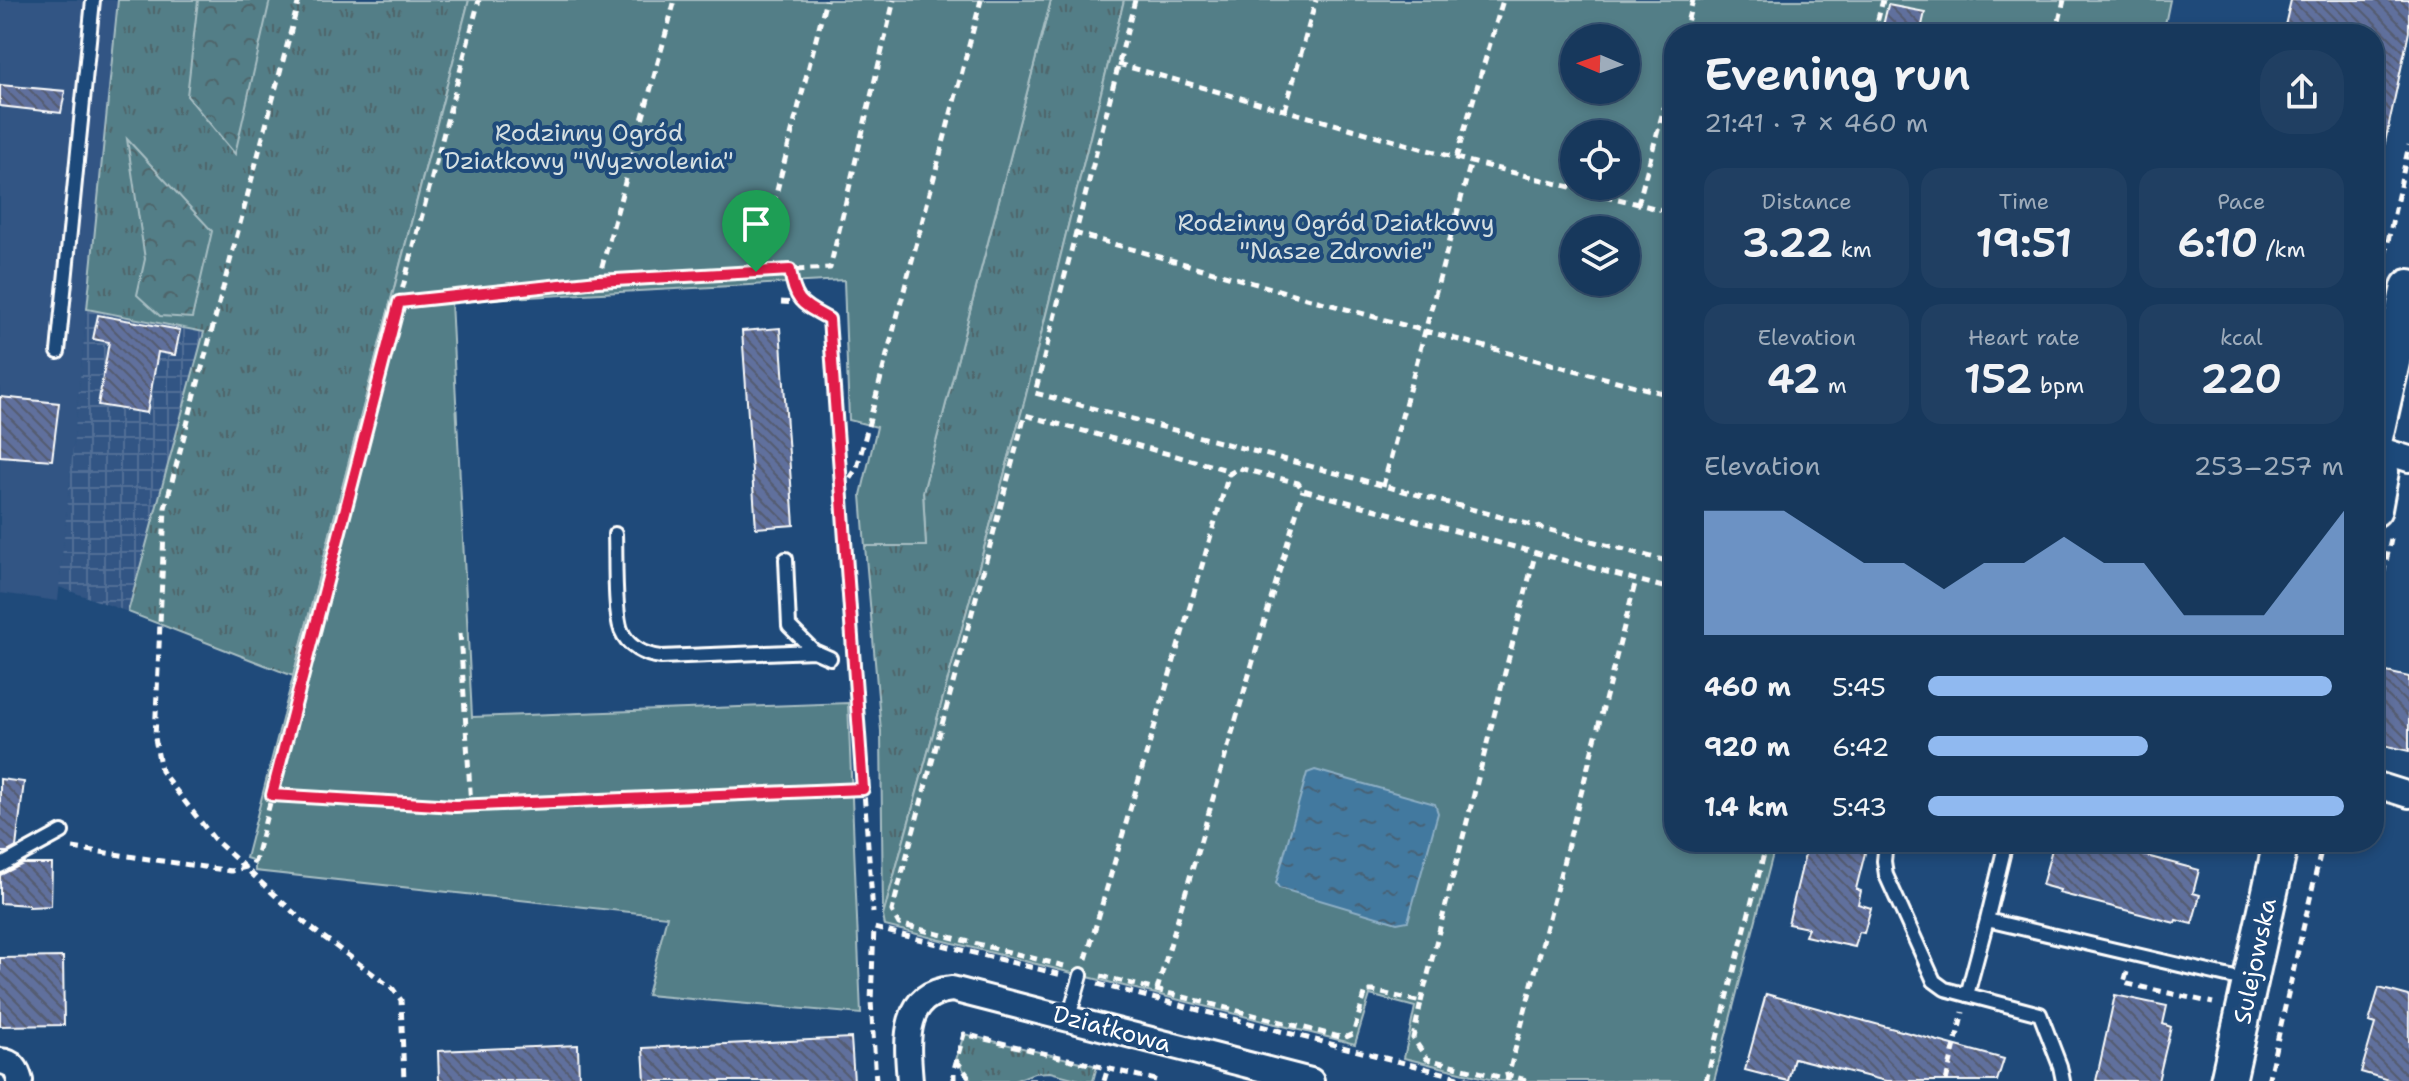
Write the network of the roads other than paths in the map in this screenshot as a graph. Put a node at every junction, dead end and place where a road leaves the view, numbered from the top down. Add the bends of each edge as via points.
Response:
1 (93, 0) edge
2 (2395, 281) edge
3 (58, 352) dead end
4 (2384, 365) edge
5 (2384, 453) edge
6 (2409, 459) edge
7 (615, 534) dead end
8 (786, 559) dead end
9 (814, 651) junction
10 (830, 658) dead end
11 (2384, 787) edge
12 (2409, 795) edge
13 (62, 832) road end
14 (1885, 852) edge
15 (2004, 852) edge
16 (2279, 852) edge
17 (0, 866) edge
18 (1987, 920) junction
19 (1081, 975) road end
20 (2251, 982) junction
21 (1967, 995) junction
22 (1069, 1017) junction
23 (0, 1061) edge
24 (20, 1081) edge
25 (910, 1081) edge
26 (1311, 1081) edge
27 (2063, 1081) edge
28 (2228, 1081) edge

1 - 3 lane
2 - 4 main road
5 - 6 street
7 - 9 lane via 621,630 644,654
8 - 9 lane via 789,626
9 - 10 lane
11 - 12 street
13 - 17 lane
14 - 21 lane via 1886,875 1934,981
15 - 18 lane
16 - 20 main road, Sulejowska
18 - 20 lane
18 - 21 lane
19 - 22 lane
20 - 28 main road, Sulejowska
21 - 27 lane via 2040,1014
22 - 25 street, Działkowa via 952,989 933,993 917,1007 910,1023
22 - 26 street, Działkowa
23 - 24 street via 16,1068

